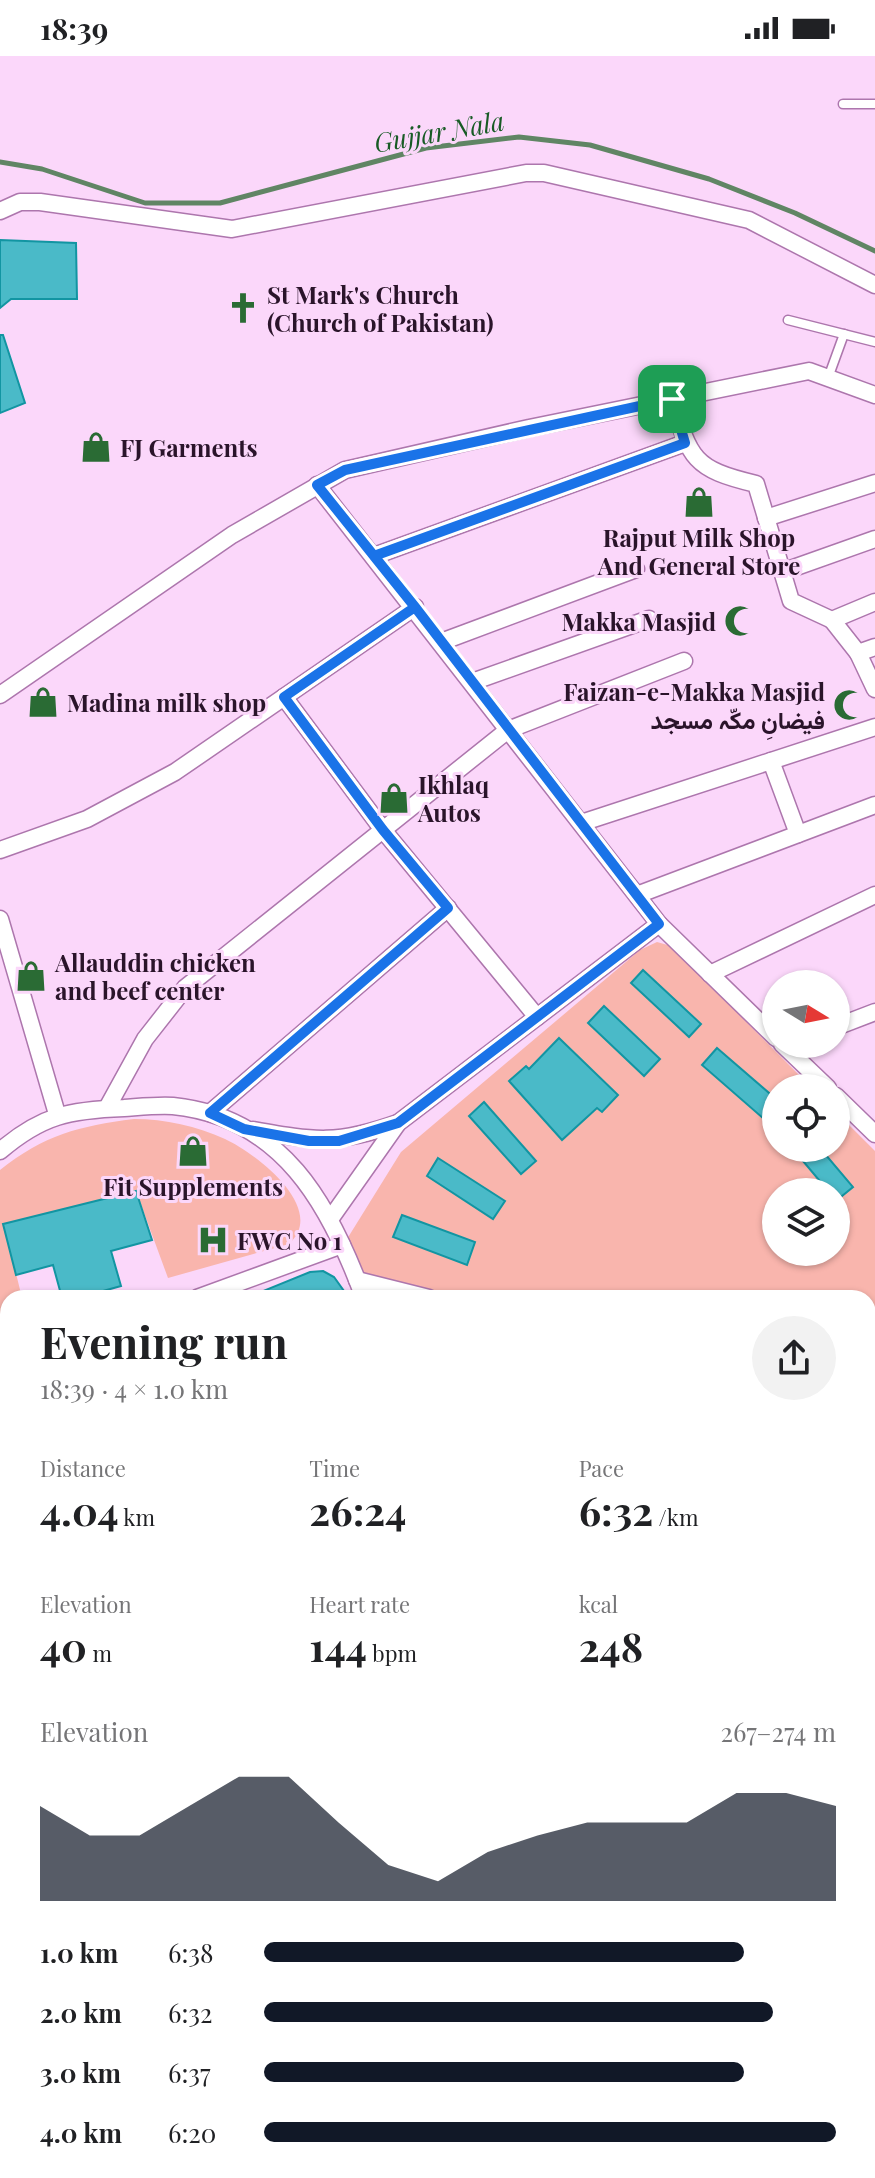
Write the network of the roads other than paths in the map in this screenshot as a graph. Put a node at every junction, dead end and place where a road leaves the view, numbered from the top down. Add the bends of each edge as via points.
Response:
1 (843, 104) dead end
2 (875, 104) edge
3 (0, 211) edge
4 (875, 285) edge
5 (788, 320) dead end
6 (844, 334) junction
7 (875, 342) edge
8 (828, 378) junction
9 (875, 395) edge
10 (672, 399) junction
11 (685, 443) junction
12 (875, 483) edge
13 (317, 485) junction
14 (766, 518) junction
15 (875, 539) edge
16 (374, 556) junction
17 (636, 569) dead end
18 (782, 572) junction
19 (875, 602) edge
20 (415, 607) junction
21 (649, 619) dead end
22 (832, 620) junction
23 (441, 642) junction
24 (875, 647) edge
25 (858, 653) junction
26 (684, 661) dead end
27 (472, 682) junction
28 (875, 689) edge
29 (0, 695) edge
30 (284, 697) junction
31 (875, 727) edge
32 (508, 730) junction
33 (771, 761) junction
34 (875, 805) edge
35 (581, 823) junction
36 (383, 830) junction
37 (798, 834) junction
38 (0, 850) edge
39 (637, 895) junction
40 (875, 895) edge
41 (448, 908) junction
42 (0, 919) edge
43 (659, 924) junction
44 (710, 974) junction
45 (875, 1012) edge
46 (537, 1017) junction
47 (762, 1022) edge
48 (850, 1022) edge
49 (799, 1058) edge
50 (814, 1074) edge
51 (107, 1108) junction
52 (850, 1110) edge
53 (210, 1113) junction
54 (57, 1114) junction
55 (398, 1123) junction
56 (244, 1129) junction
57 (875, 1134) edge
58 (0, 1151) edge
59 (331, 1218) junction
60 (342, 1245) junction
61 (357, 1280) junction
62 (219, 1290) edge
63 (361, 1290) edge
64 (397, 1290) edge

1 - 2 lane
3 - 4 street via 20,202 40,202 232,229 544,173 749,220
5 - 6 lane
6 - 7 lane
6 - 8 lane
8 - 9 street
8 - 10 street via 809,371
10 - 11 street
10 - 13 street via 345,470
11 - 14 street via 702,467 756,484
11 - 16 street
12 - 14 street
13 - 16 street
13 - 29 street via 232,535
14 - 18 street
15 - 18 street
16 - 20 street
17 - 23 street
18 - 22 street via 791,601
19 - 22 street
20 - 23 street
20 - 30 street
21 - 27 street
22 - 25 street
23 - 27 street
24 - 25 street
25 - 28 street
26 - 32 street
27 - 32 street
30 - 36 street
30 - 38 street via 175,772 112,806
31 - 33 street
32 - 35 street
32 - 36 street
33 - 35 street
33 - 37 street
34 - 37 street
35 - 39 street
36 - 41 street
36 - 51 street via 185,988 145,1039
37 - 39 street
39 - 43 street
40 - 44 street
41 - 46 street
41 - 53 street
42 - 54 street
43 - 44 street
43 - 46 street
44 - 47 street
45 - 48 street
46 - 55 street
49 - 50 street
51 - 53 street via 171,1106
51 - 54 street
52 - 57 street
53 - 56 street
54 - 58 street
55 - 56 street via 339,1141
55 - 59 street
56 - 59 street via 298,1171
59 - 60 street
60 - 61 street
60 - 62 street
61 - 63 street
61 - 64 street

